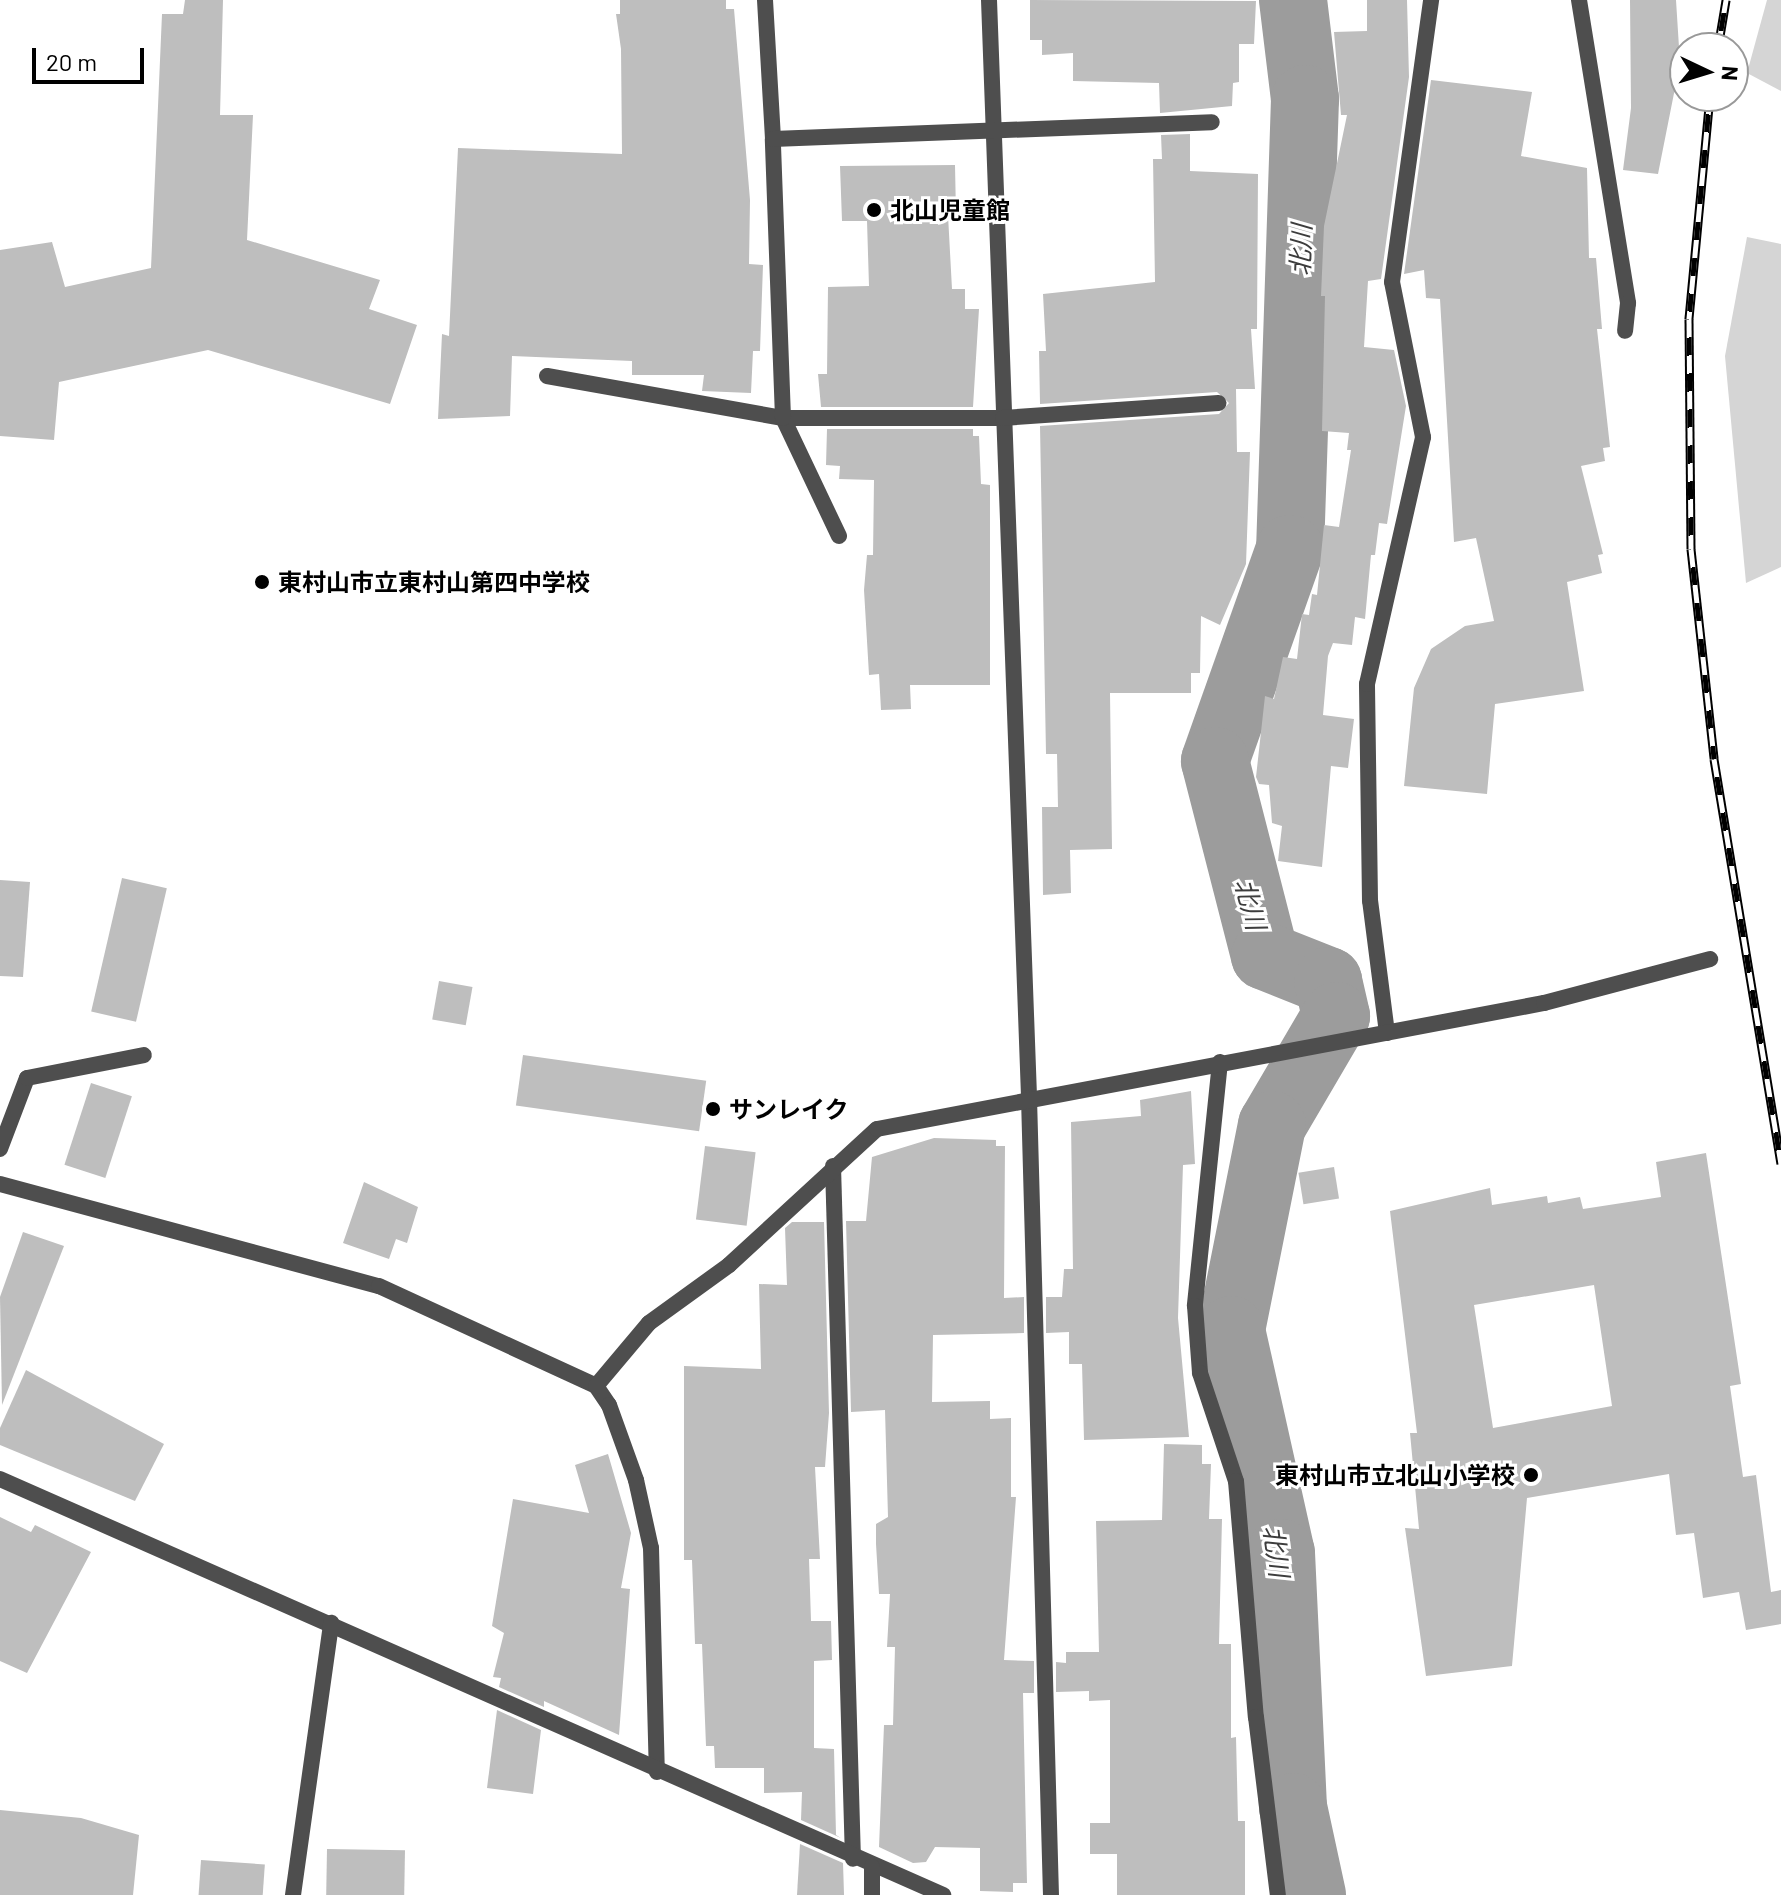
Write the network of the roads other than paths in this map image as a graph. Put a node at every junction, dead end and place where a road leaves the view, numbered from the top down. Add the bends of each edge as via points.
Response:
1 (765, 0) edge
2 (989, 0) edge
3 (1431, 0) edge
4 (1579, 0) edge
5 (1212, 122) dead end
6 (995, 133) junction
7 (773, 139) junction
8 (1625, 331) dead end
9 (547, 376) dead end
10 (1218, 403) dead end
11 (783, 418) junction
12 (1003, 418) junction
13 (839, 536) dead end
14 (1710, 959) dead end
15 (1387, 1033) junction
16 (144, 1055) dead end
17 (1220, 1062) junction
18 (1029, 1098) junction
19 (0, 1149) edge
20 (833, 1166) junction
21 (0, 1184) edge
22 (596, 1386) junction
23 (0, 1479) edge
24 (331, 1623) junction
25 (657, 1772) junction
26 (853, 1859) junction
27 (872, 1867) junction
28 (293, 1895) edge
29 (872, 1895) edge
30 (943, 1895) edge
31 (1051, 1895) edge
32 (1278, 1895) edge

1 - 7 street
2 - 6 street
3 - 15 street via 1392,282 1423,437 1367,684 1370,901
4 - 8 street via 1628,303
5 - 6 street
6 - 7 street
6 - 12 street
7 - 11 street
9 - 11 street
10 - 12 street
11 - 12 street
11 - 13 street
12 - 18 street
14 - 15 street via 1544,1003
15 - 17 street
16 - 19 street via 27,1078
17 - 18 street
17 - 32 street via 1195,1306 1200,1373 1236,1481
18 - 20 street via 877,1129
18 - 31 street
20 - 22 street via 729,1265 649,1323
20 - 26 street
21 - 22 street via 379,1286
22 - 25 street via 609,1405 636,1480 651,1548
23 - 24 street
24 - 25 street
24 - 28 street
25 - 26 street
26 - 27 street
27 - 29 street
27 - 30 street

